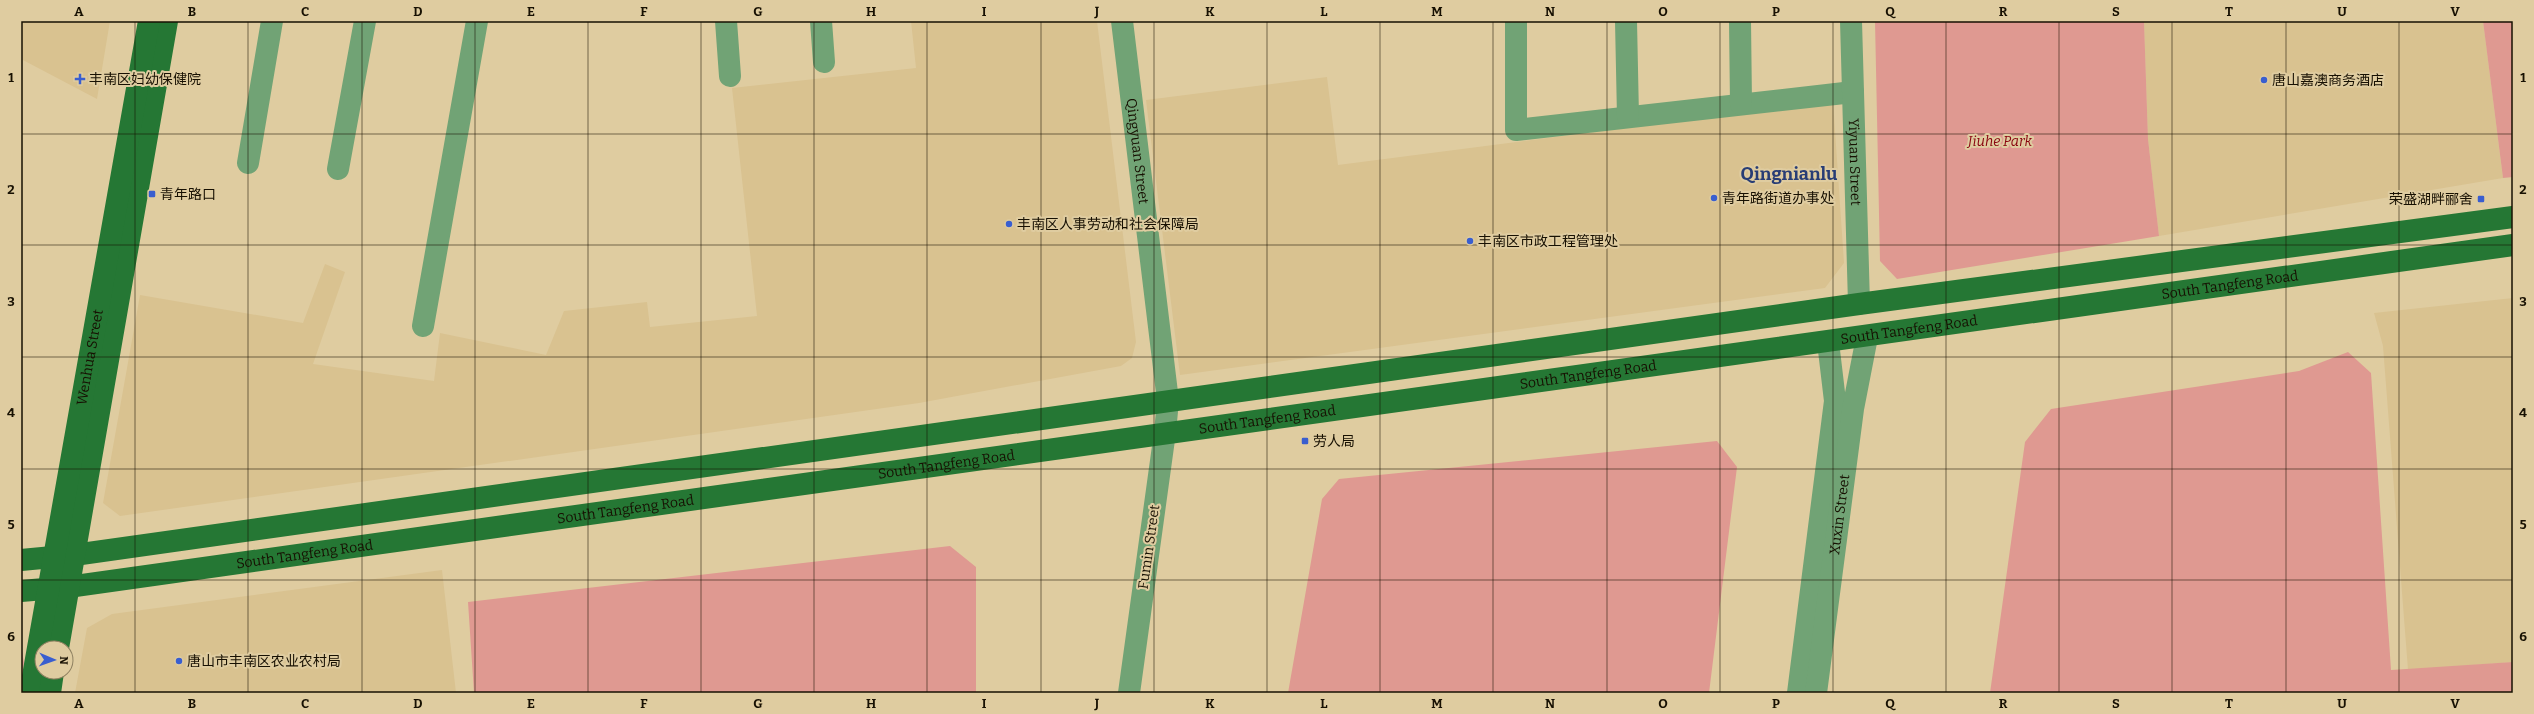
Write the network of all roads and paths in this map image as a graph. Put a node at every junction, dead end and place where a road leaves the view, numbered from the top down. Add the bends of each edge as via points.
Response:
1 (148, 21) edge
2 (167, 21) edge
3 (272, 21) edge
4 (365, 21) edge
5 (477, 21) edge
6 (726, 21) edge
7 (821, 21) edge
8 (1122, 21) edge
9 (1516, 21) edge
10 (1626, 21) edge
11 (1740, 21) edge
12 (1851, 21) edge
13 (824, 62) dead end
14 (730, 76) dead end
15 (1853, 92) junction
16 (1742, 104) junction
17 (1628, 117) junction
18 (248, 163) dead end
19 (338, 169) dead end
20 (2513, 217) edge
21 (2513, 245) edge
22 (1859, 304) junction
23 (423, 326) dead end
24 (1867, 337) junction
25 (1828, 342) junction
26 (1168, 401) junction
27 (1165, 432) junction
28 (65, 556) junction
29 (21, 560) edge
30 (68, 587) junction
31 (47, 588) junction
32 (21, 592) edge
33 (59, 640) edge
34 (52, 680) edge
35 (30, 693) edge
36 (50, 693) edge
37 (1129, 693) edge
38 (1798, 693) edge
39 (1816, 693) edge

1 - 28 main road, Wenhua Street
2 - 28 main road, Wenhua Street
3 - 18 street
4 - 19 street
5 - 23 street
6 - 14 street
7 - 13 street
8 - 26 street, Qingyuan Street
9 - 17 street via 1516,130
10 - 17 street
11 - 16 street
12 - 15 street, Yiyuan Street
15 - 16 street
15 - 22 street, Yiyuan Street
16 - 17 street
20 - 22 main road
21 - 24 main road, South Tangfeng Road
22 - 26 main road
24 - 25 main road, South Tangfeng Road
24 - 39 street, Xuxin Street via 1853,409
25 - 27 main road, South Tangfeng Road
25 - 38 street, Xuxin Street via 1835,401
26 - 27 street, Fumin Street
26 - 28 main road
27 - 30 main road, South Tangfeng Road
27 - 37 street, Fumin Street
28 - 29 main road
28 - 30 main road, Wenhua Street
28 - 31 main road, Wenhua Street
30 - 31 main road, South Tangfeng Road
30 - 33 main road, Wenhua Street
31 - 32 main road, South Tangfeng Road
31 - 35 main road, Wenhua Street
34 - 36 main road

